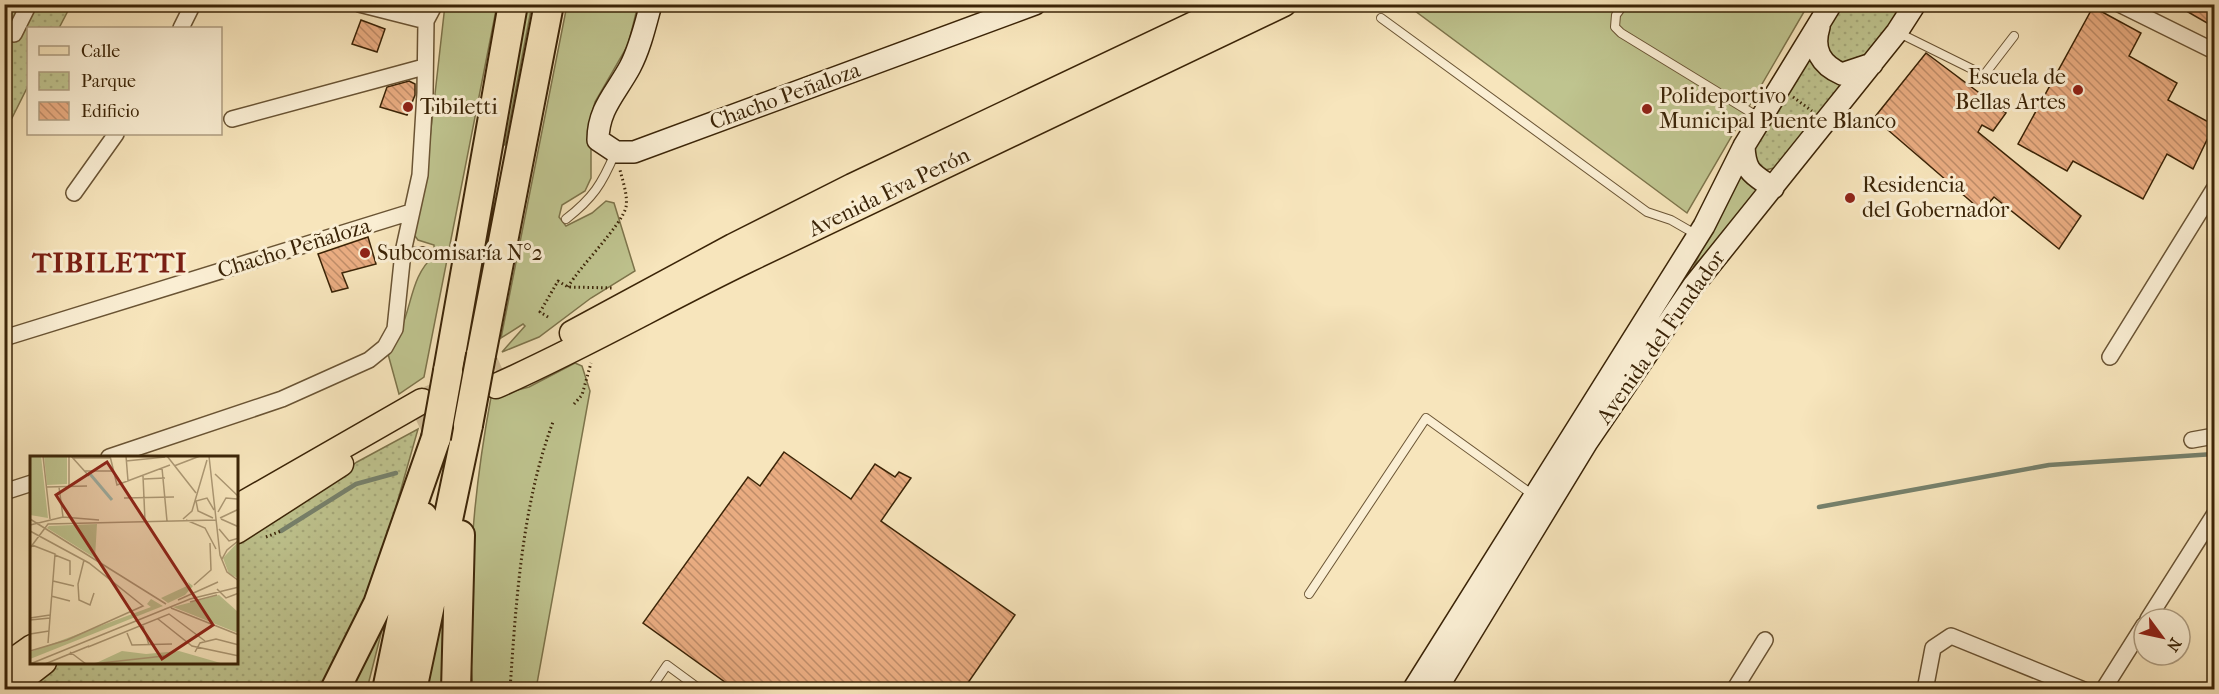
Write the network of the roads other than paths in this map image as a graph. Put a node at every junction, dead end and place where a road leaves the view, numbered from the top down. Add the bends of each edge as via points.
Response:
1 (29, 4) edge
2 (193, 4) edge
3 (359, 4) edge
4 (418, 4) edge
5 (435, 4) edge
6 (513, 4) edge
7 (549, 4) edge
8 (651, 4) edge
9 (1035, 4) edge
10 (1236, 4) edge
11 (1284, 4) edge
12 (1624, 4) edge
13 (1831, 4) edge
14 (1915, 4) edge
15 (2119, 4) edge
16 (1381, 18) dead end
17 (426, 21) junction
18 (1820, 24) junction
19 (182, 27) edge
20 (1897, 32) junction
21 (14, 34) dead end
22 (2014, 36) dead end
23 (2214, 51) edge
24 (1872, 64) junction
25 (424, 67) junction
26 (232, 119) dead end
27 (1761, 119) junction
28 (115, 135) edge
29 (1744, 146) junction
30 (616, 152) junction
31 (1773, 188) junction
32 (2214, 189) edge
33 (75, 193) dead end
34 (411, 212) junction
35 (566, 219) dead end
36 (1698, 236) junction
37 (423, 251) dead end
38 (403, 252) junction
39 (4, 338) edge
40 (2110, 357) dead end
41 (493, 369) junction
42 (425, 420) junction
43 (468, 425) junction
44 (2214, 436) edge
45 (2192, 440) dead end
46 (112, 456) edge
47 (30, 484) edge
48 (4, 492) edge
49 (1534, 496) junction
50 (238, 507) edge
51 (2214, 515) edge
52 (238, 530) edge
53 (1309, 594) dead end
54 (2156, 607) edge
55 (1766, 640) dead end
56 (2132, 644) edge
57 (30, 648) edge
58 (458, 649) junction
59 (43, 664) edge
60 (4, 667) edge
61 (8, 690) edge
62 (335, 690) edge
63 (387, 690) edge
64 (412, 690) edge
65 (456, 690) edge
66 (464, 690) edge
67 (650, 690) edge
68 (701, 690) edge
69 (1413, 690) edge
70 (1436, 690) edge
71 (1734, 690) edge
72 (1925, 690) edge
73 (2084, 690) edge
74 (2103, 690) edge

1 - 21 street
2 - 19 street
3 - 17 street
4 - 17 street
5 - 17 street
6 - 42 highway, bridge via 448,371
7 - 41 highway
8 - 30 main road via 630,67 602,110 598,126 598,140
9 - 30 main road, Chacho Peñaloza via 634,152
10 - 41 main road, Avenida Eva Perón via 852,186 566,337
11 - 41 main road, Avenida Eva Perón via 740,264 571,352
12 - 27 lane via 1615,27 1621,33
13 - 18 main road, Avenida del Fundador
14 - 20 main road, Avenida del Fundador
15 - 23 street
16 - 36 lane via 1647,212
17 - 25 street
18 - 24 main road via 1815,40 1823,63 1842,74
18 - 27 main road, Avenida del Fundador
20 - 22 lane via 1984,75
20 - 24 main road, Avenida del Fundador
24 - 31 main road, Avenida del Fundador
25 - 26 street
25 - 34 street via 420,175
27 - 29 main road, Avenida del Fundador
28 - 33 street
29 - 31 main road via 1748,171
29 - 36 main road, Avenida del Fundador
30 - 35 lane via 601,186
31 - 70 main road, Avenida del Fundador via 1694,285 1587,442
32 - 40 street
34 - 38 street
34 - 39 street, Chacho Peñaloza
36 - 49 main road, Avenida del Fundador
37 - 38 lane, Chacho Peñaloza
38 - 46 street via 395,329 385,347 369,360 282,399
41 - 43 highway, bridge
42 - 50 main road
42 - 52 main road via 354,456
42 - 62 highway via 378,604
42 - 63 highway via 416,556
43 - 58 highway via 458,557
43 - 64 highway
44 - 45 street
47 - 48 street
49 - 53 lane via 1426,418
49 - 69 main road, Avenida del Fundador
51 - 54 street
55 - 71 street
56 - 74 street
57 - 60 main road
58 - 65 highway
58 - 66 highway
59 - 61 main road
67 - 68 lane via 667,665
72 - 73 street via 1933,648 1951,636

